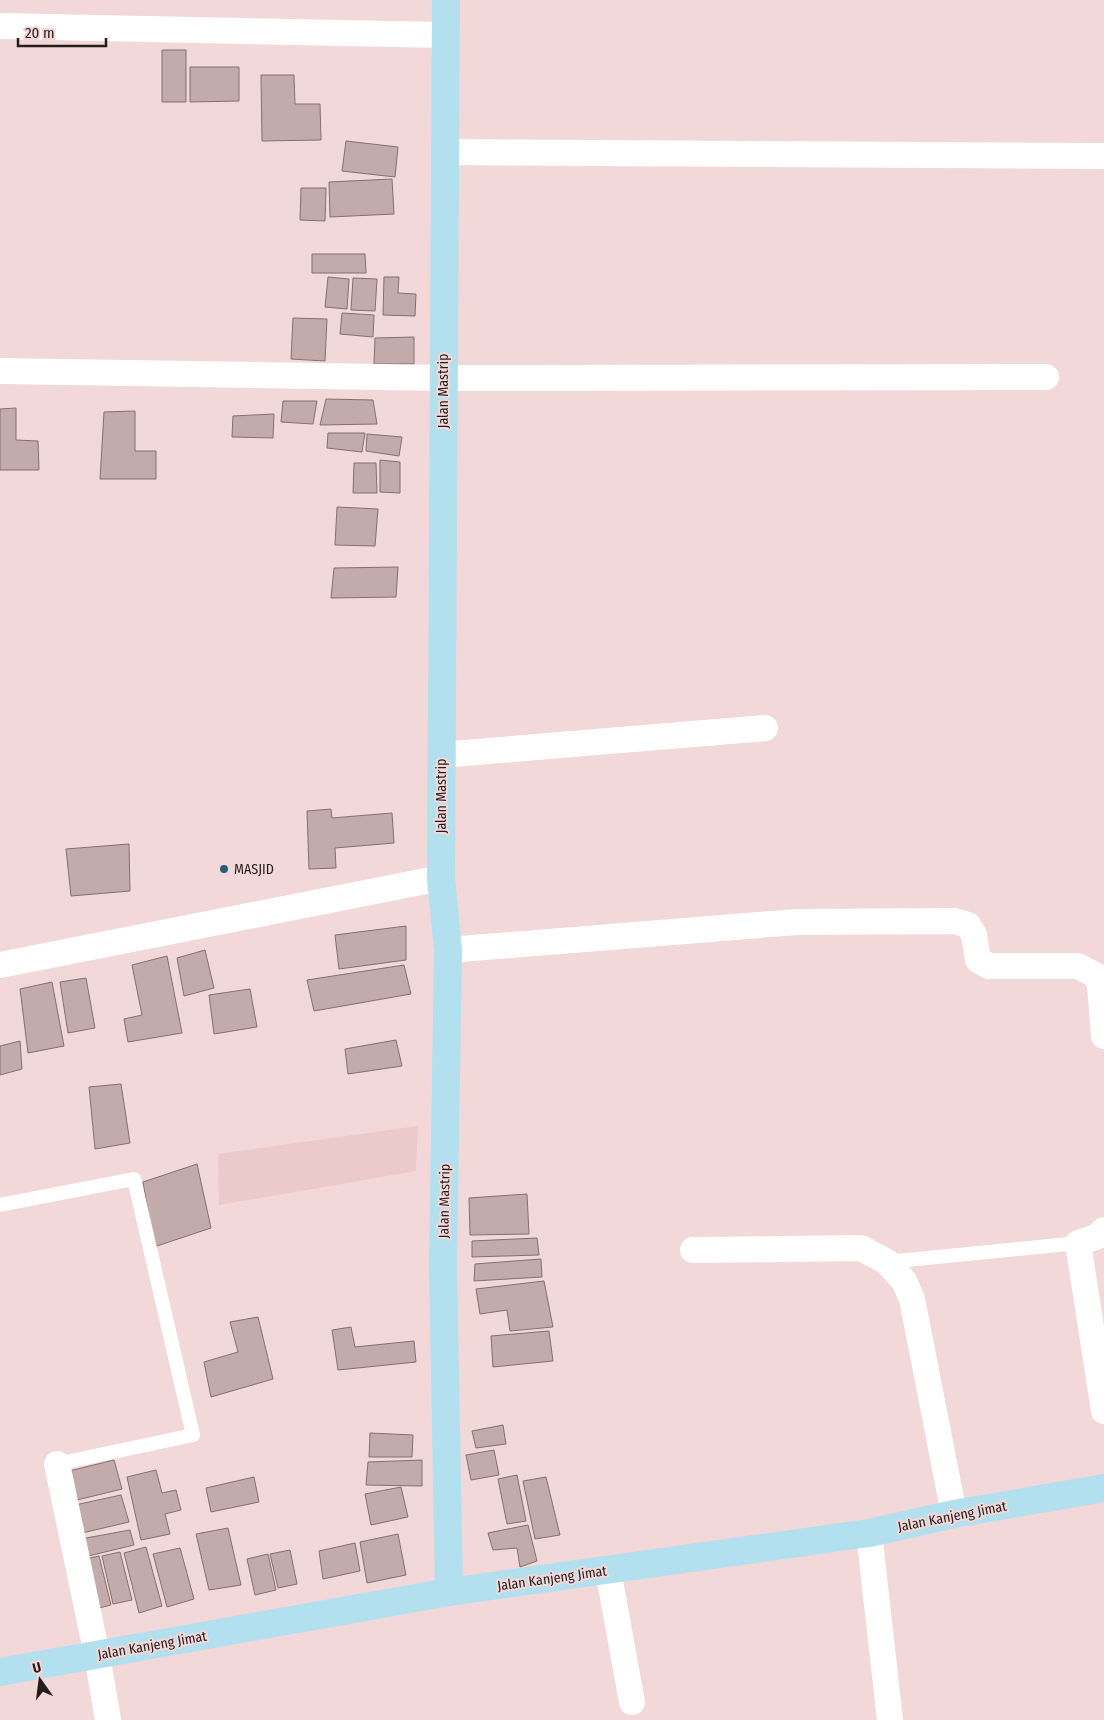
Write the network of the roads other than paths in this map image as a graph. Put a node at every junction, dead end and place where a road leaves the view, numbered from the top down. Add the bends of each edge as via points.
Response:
1 (446, 0) edge
2 (0, 26) edge
3 (445, 35) junction
4 (445, 152) junction
5 (1104, 156) edge
6 (0, 371) edge
7 (1046, 377) dead end
8 (443, 378) junction
9 (765, 728) dead end
10 (441, 755) junction
11 (441, 878) junction
12 (448, 950) junction
13 (0, 965) edge
14 (1104, 1036) edge
15 (0, 1205) edge
16 (1104, 1230) edge
17 (1078, 1244) junction
18 (693, 1250) dead end
19 (887, 1262) junction
20 (1104, 1411) edge
21 (57, 1464) joint
22 (1104, 1488) edge
23 (954, 1514) junction
24 (869, 1533) junction
25 (608, 1570) junction
26 (449, 1592) junction
27 (97, 1655) junction
28 (0, 1672) edge
29 (632, 1702) dead end
30 (108, 1720) edge
31 (890, 1720) edge

1 - 3 main road, Jalan Mastrip
2 - 3 street
3 - 4 main road, Jalan Mastrip
4 - 5 street
4 - 8 main road, Jalan Mastrip
6 - 8 street
7 - 8 street
8 - 10 main road, Jalan Mastrip
9 - 10 street
10 - 11 main road, Jalan Mastrip
11 - 12 main road, Jalan Mastrip
11 - 13 street
12 - 14 street via 798,922 954,921 968,925 974,935 978,960 989,966 1078,966 1097,976
12 - 26 main road, Jalan Mastrip via 443,1264
15 - 21 lane via 134,1179 192,1435
16 - 17 street
17 - 19 lane
17 - 20 street
18 - 19 street via 861,1248
19 - 23 street via 904,1281 912,1299
21 - 27 street
22 - 23 main road, Jalan Kanjeng Jimat
23 - 24 main road, Jalan Kanjeng Jimat
24 - 25 main road, Jalan Kanjeng Jimat
24 - 31 street
25 - 26 main road, Jalan Kanjeng Jimat
25 - 29 street
26 - 27 main road, Jalan Kanjeng Jimat
27 - 28 main road, Jalan Kanjeng Jimat
27 - 30 street

